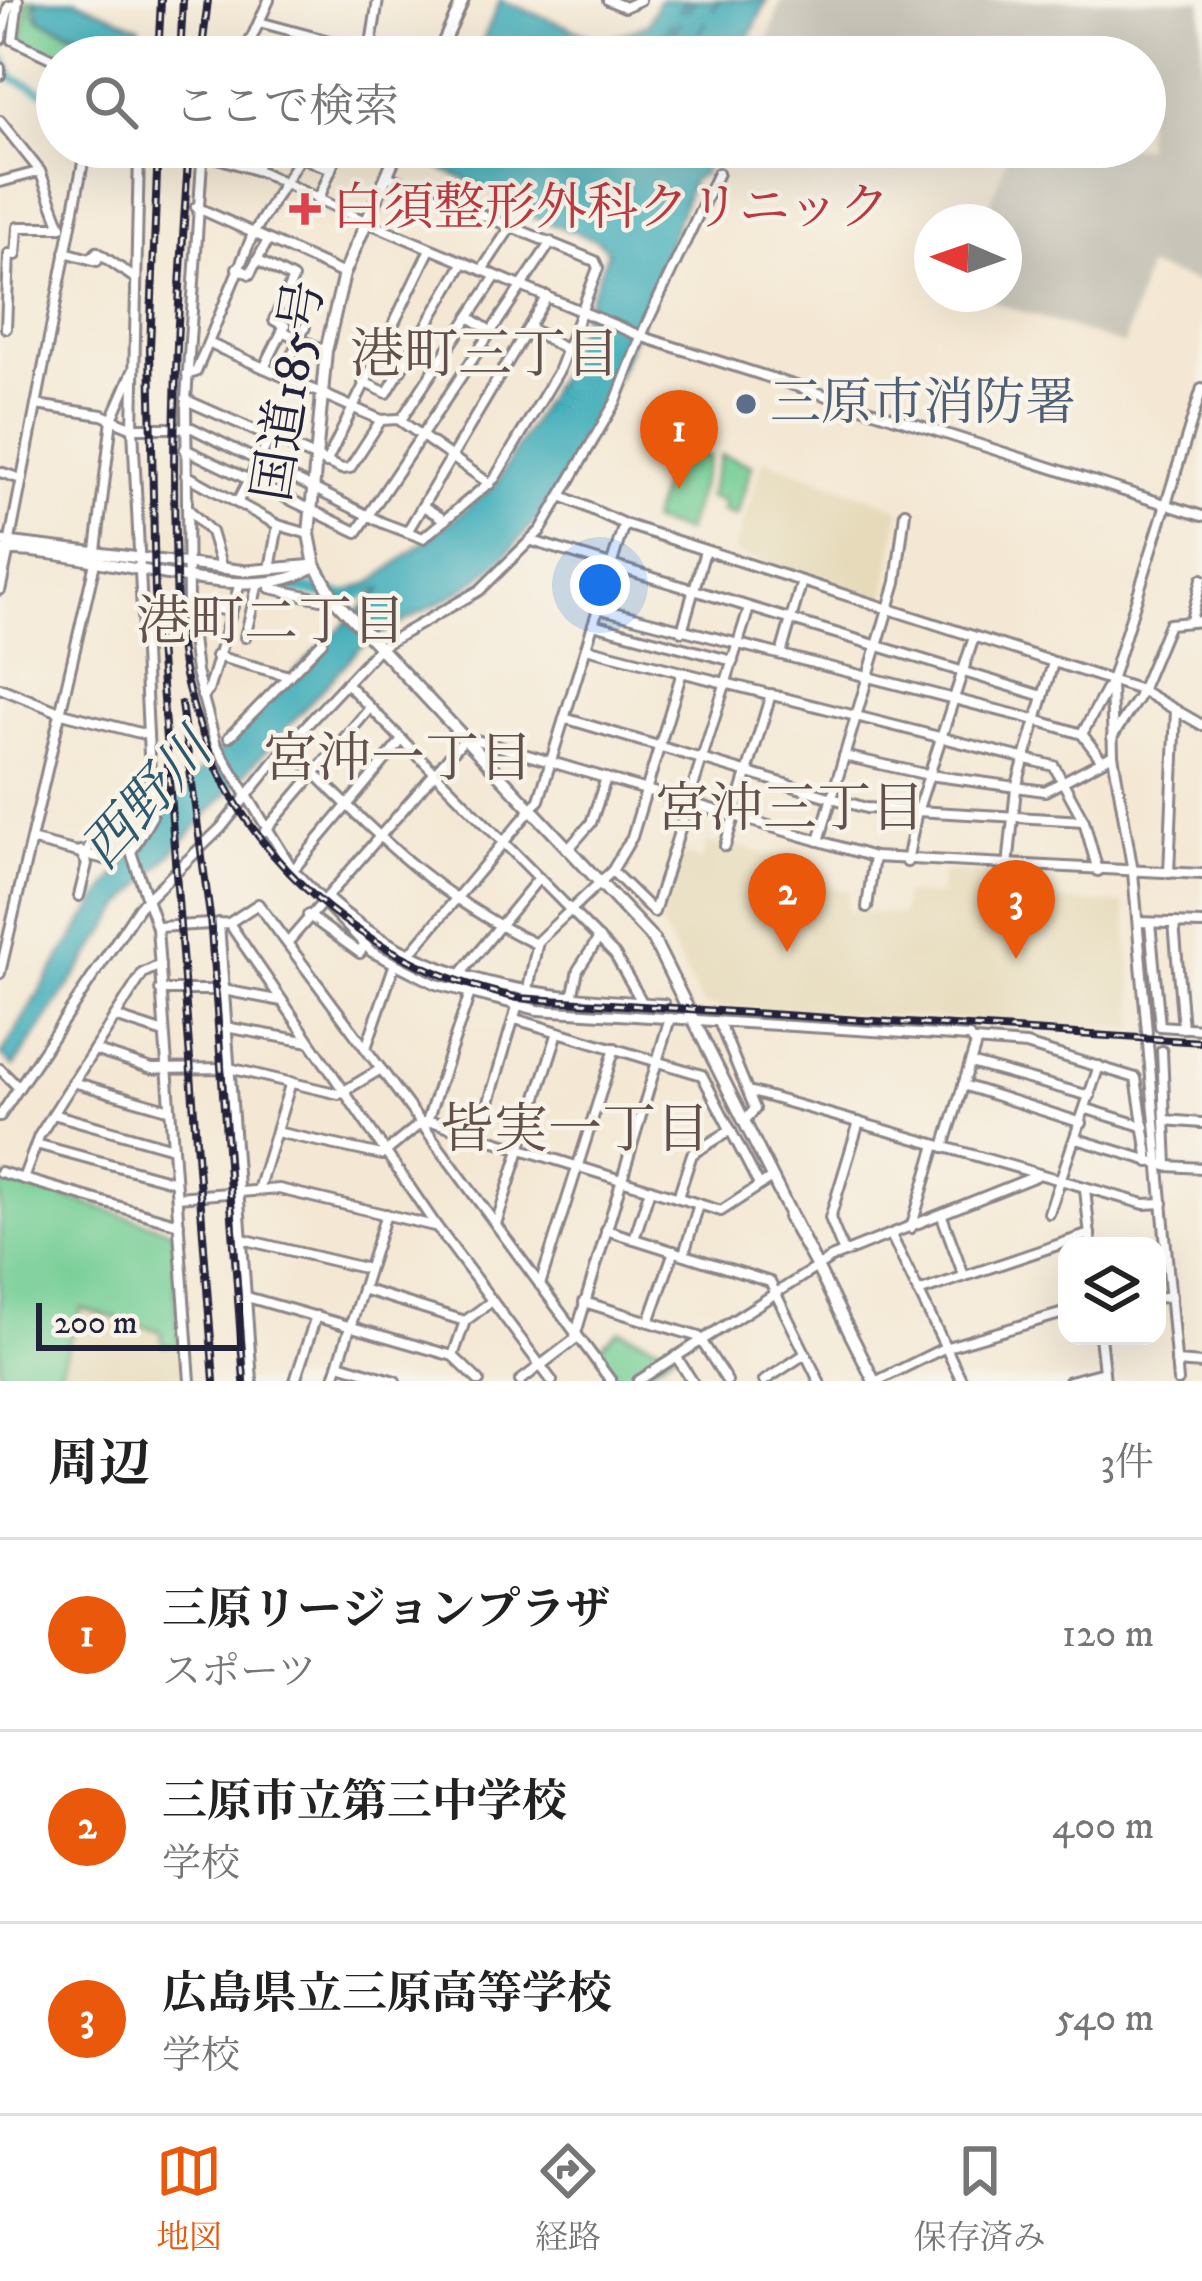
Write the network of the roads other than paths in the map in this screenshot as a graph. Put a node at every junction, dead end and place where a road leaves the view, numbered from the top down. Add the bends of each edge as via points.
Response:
1 (269, 0) edge
2 (378, 0) edge
3 (463, 0) edge
4 (608, 0) edge
5 (640, 0) edge
6 (18, 3) edge
7 (259, 22) junction
8 (1, 36) edge
9 (253, 36) edge
10 (309, 36) edge
11 (372, 36) edge
12 (446, 36) edge
13 (13, 40) junction
14 (36, 51) edge
15 (0, 121) edge
16 (82, 168) edge
17 (139, 168) edge
18 (200, 168) edge
19 (249, 168) edge
20 (293, 168) edge
21 (326, 168) edge
22 (390, 168) edge
23 (255, 170) joint
24 (331, 170) joint
25 (38, 172) junction
26 (718, 173) dead end
27 (386, 176) junction
28 (0, 182) edge
29 (284, 183) junction
30 (318, 201) junction
31 (196, 207) junction
32 (367, 222) junction
33 (61, 226) junction
34 (510, 228) junction
35 (253, 234) junction
36 (67, 239) junction
37 (268, 240) junction
38 (551, 242) junction
39 (430, 249) junction
40 (65, 252) junction
41 (257, 260) junction
42 (464, 262) junction
43 (237, 268) junction
44 (482, 270) junction
45 (344, 274) junction
46 (496, 276) junction
47 (136, 279) junction
48 (3, 282) edge
49 (520, 286) junction
50 (547, 296) junction
51 (583, 311) junction
52 (469, 317) junction
53 (304, 327) dead end
54 (6, 328) dead end
55 (530, 328) junction
56 (489, 330) junction
57 (282, 331) junction
58 (644, 337) junction
59 (299, 339) junction
60 (208, 343) junction
61 (566, 350) junction
62 (326, 351) junction
63 (290, 358) dead end
64 (264, 368) junction
65 (134, 370) junction
66 (187, 374) junction
67 (363, 382) junction
68 (1202, 388) edge
69 (321, 393) junction
70 (186, 400) junction
71 (36, 405) junction
72 (353, 407) junction
73 (112, 419) junction
74 (381, 420) junction
75 (401, 421) junction
76 (133, 428) junction
77 (186, 428) junction
78 (422, 434) junction
79 (270, 438) junction
80 (185, 449) junction
81 (452, 456) junction
82 (320, 460) junction
83 (260, 461) junction
84 (0, 472) edge
85 (186, 475) junction
86 (21, 479) junction
87 (252, 480) junction
88 (490, 484) junction
89 (311, 485) junction
90 (562, 496) junction
91 (237, 503) junction
92 (1165, 505) junction
93 (423, 506) junction
94 (186, 508) junction
95 (308, 508) junction
96 (905, 512) dead end
97 (369, 514) junction
98 (1202, 516) edge
99 (445, 520) junction
100 (624, 524) junction
101 (278, 525) junction
102 (407, 532) junction
103 (309, 534) junction
104 (532, 541) junction
105 (4, 546) edge
106 (705, 550) junction
107 (95, 558) junction
108 (138, 563) junction
109 (315, 565) junction
110 (610, 567) junction
111 (223, 569) junction
112 (190, 570) junction
113 (266, 579) junction
114 (1202, 579) edge
115 (802, 581) junction
116 (239, 583) junction
117 (0, 589) edge
118 (693, 592) junction
119 (328, 596) junction
120 (188, 604) junction
121 (598, 608) junction
122 (749, 608) junction
123 (888, 609) junction
124 (231, 611) junction
125 (791, 620) junction
126 (1197, 620) edge
127 (593, 624) junction
128 (682, 631) junction
129 (245, 637) dead end
130 (974, 637) junction
131 (322, 642) dead end
132 (377, 644) junction
133 (738, 645) junction
134 (877, 646) junction
135 (586, 648) junction
136 (781, 654) junction
137 (216, 656) junction
138 (733, 661) junction
139 (1053, 662) junction
140 (962, 671) junction
141 (682, 672) junction
142 (289, 676) junction
143 (868, 677) junction
144 (1111, 681) junction
145 (346, 683) junction
146 (727, 683) junction
147 (0, 688) edge
148 (1141, 690) junction
149 (771, 694) junction
150 (1043, 695) junction
151 (202, 696) junction
152 (953, 699) junction
153 (370, 708) junction
154 (1176, 710) junction
155 (62, 713) junction
156 (856, 716) junction
157 (564, 718) junction
158 (1036, 720) junction
159 (1202, 725) edge
160 (1082, 734) junction
161 (148, 735) junction
162 (942, 736) junction
163 (229, 737) dead end
164 (466, 737) junction
165 (1112, 737) junction
166 (402, 740) junction
167 (287, 746) junction
168 (659, 747) junction
169 (1113, 755) junction
170 (844, 756) junction
171 (1025, 757) junction
172 (1101, 759) junction
173 (704, 760) junction
174 (551, 762) junction
175 (434, 772) junction
176 (314, 773) junction
177 (747, 774) junction
178 (929, 775) junction
179 (606, 778) junction
180 (1067, 784) junction
181 (1016, 788) junction
182 (646, 791) junction
183 (246, 798) junction
184 (832, 798) junction
185 (691, 805) junction
186 (346, 807) junction
187 (534, 809) junction
188 (916, 815) junction
189 (734, 816) junction
190 (104, 818) dead end
191 (1010, 820) junction
192 (1084, 821) junction
193 (265, 830) junction
194 (378, 839) junction
195 (33, 841) junction
196 (819, 841) junction
197 (504, 842) junction
198 (725, 846) dead end
199 (570, 847) junction
200 (84, 851) junction
201 (874, 857) junction
202 (113, 861) dead end
203 (907, 862) junction
204 (1007, 868) junction
205 (293, 870) junction
206 (1098, 871) junction
207 (1133, 872) junction
208 (1169, 873) junction
209 (1202, 874) edge
210 (606, 875) junction
211 (538, 878) junction
212 (79, 896) dead end
213 (147, 899) junction
214 (325, 902) junction
215 (454, 902) junction
216 (867, 907) dead end
217 (570, 909) junction
218 (308, 915) junction
219 (1138, 922) junction
220 (1150, 922) junction
221 (224, 923) junction
222 (1174, 923) junction
223 (1202, 924) edge
224 (496, 926) junction
225 (157, 927) junction
226 (5, 928) edge
227 (599, 938) junction
228 (289, 941) junction
229 (536, 944) junction
230 (364, 945) junction
231 (408, 956) junction
232 (160, 965) junction
233 (394, 966) junction
234 (0, 973) edge
235 (458, 977) junction
236 (160, 990) junction
237 (223, 990) junction
238 (527, 994) junction
239 (469, 995) junction
240 (572, 998) junction
241 (282, 1001) junction
242 (642, 1002) junction
243 (664, 1004) dead end
244 (517, 1007) junction
245 (115, 1017) junction
246 (670, 1018) junction
247 (696, 1018) junction
248 (515, 1019) junction
249 (719, 1020) junction
250 (225, 1027) junction
251 (1183, 1028) junction
252 (1202, 1029) edge
253 (558, 1031) junction
254 (161, 1032) junction
255 (1148, 1032) dead end
256 (974, 1040) junction
257 (310, 1042) junction
258 (1148, 1044) dead end
259 (366, 1048) junction
260 (615, 1048) junction
261 (94, 1050) junction
262 (1162, 1051) dead end
263 (657, 1060) junction
264 (970, 1063) junction
265 (1099, 1066) junction
266 (229, 1068) junction
267 (0, 1069) edge
268 (381, 1069) junction
269 (164, 1070) junction
270 (73, 1082) junction
271 (291, 1082) junction
272 (14, 1083) junction
273 (963, 1085) junction
274 (345, 1092) junction
275 (752, 1092) junction
276 (1090, 1096) junction
277 (167, 1109) junction
278 (1087, 1109) junction
279 (53, 1114) junction
280 (0, 1116) edge
281 (747, 1118) junction
282 (1166, 1120) junction
283 (424, 1122) junction
284 (859, 1122) junction
285 (1082, 1123) junction
286 (1202, 1123) edge
287 (1145, 1127) junction
288 (731, 1130) junction
289 (276, 1132) junction
290 (478, 1136) junction
291 (1078, 1139) junction
292 (36, 1144) junction
293 (940, 1146) junction
294 (169, 1147) junction
295 (520, 1149) junction
296 (385, 1151) junction
297 (1159, 1164) junction
298 (578, 1166) junction
299 (1202, 1168) edge
300 (0, 1172) edge
301 (1036, 1176) junction
302 (23, 1179) junction
303 (621, 1179) junction
304 (172, 1181) junction
305 (765, 1182) junction
306 (1062, 1182) junction
307 (650, 1188) junction
308 (1085, 1189) junction
309 (258, 1190) junction
310 (238, 1192) junction
311 (177, 1196) junction
312 (678, 1197) junction
313 (1163, 1203) junction
314 (700, 1204) junction
315 (1049, 1213) dead end
316 (386, 1214) junction
317 (942, 1216) junction
318 (179, 1224) junction
319 (496, 1225) junction
320 (437, 1227) junction
321 (910, 1228) junction
322 (606, 1230) junction
323 (1090, 1234) junction
324 (890, 1235) junction
325 (1090, 1237) edge
326 (242, 1239) junction
327 (634, 1239) junction
328 (679, 1252) junction
329 (844, 1252) junction
330 (817, 1265) junction
331 (368, 1269) junction
332 (964, 1276) junction
333 (540, 1285) junction
334 (362, 1288) junction
335 (775, 1292) junction
336 (918, 1292) junction
337 (1171, 1296) junction
338 (247, 1297) junction
339 (1166, 1297) edge
340 (492, 1301) junction
341 (584, 1302) junction
342 (1058, 1315) edge
343 (316, 1316) junction
344 (465, 1321) junction
345 (649, 1322) junction
346 (350, 1326) junction
347 (576, 1335) junction
348 (701, 1340) junction
349 (1101, 1345) edge
350 (944, 1348) junction
351 (806, 1354) junction
352 (453, 1356) junction
353 (676, 1356) junction
354 (1176, 1362) junction
355 (339, 1364) junction
356 (1202, 1364) edge
357 (541, 1366) junction
358 (1104, 1377) edge
359 (190, 1381) edge
360 (252, 1381) edge
361 (295, 1381) edge
362 (333, 1381) edge
363 (395, 1381) edge
364 (479, 1381) edge
365 (520, 1381) edge
366 (551, 1381) edge
367 (611, 1381) edge
368 (638, 1381) edge
369 (692, 1381) edge
370 (727, 1381) edge
371 (764, 1381) edge
372 (819, 1381) edge
373 (876, 1381) edge
374 (962, 1381) edge
375 (1070, 1381) edge
376 (1178, 1381) edge

1 - 7 street
2 - 11 street
3 - 12 highway
4 - 5 street via 625,8
6 - 8 street via 9,6
6 - 13 street
7 - 9 street
7 - 10 street
8 - 13 street
13 - 14 street
15 - 25 street
16 - 36 street
17 - 47 street
18 - 31 street
19 - 23 street
20 - 29 street
21 - 24 street
22 - 27 highway, 国道185号
23 - 29 street
24 - 30 street
25 - 28 street
25 - 33 street
26 - 58 street
27 - 32 highway, 国道185号
27 - 34 street
29 - 30 street
29 - 35 street
30 - 32 street
31 - 35 street
31 - 66 street
32 - 39 street
32 - 45 highway, 国道185号
33 - 36 street
33 - 48 street via 18,227
34 - 38 street
34 - 44 street
35 - 37 street
35 - 43 street
36 - 40 street
37 - 41 street
37 - 45 street
38 - 49 street
38 - 51 street via 595,261
39 - 42 street
39 - 67 street
40 - 47 street via 94,259 97,252
40 - 71 street
41 - 43 street via 250,274
41 - 57 street via 293,279 274,320
42 - 44 street
42 - 67 street via 387,393
43 - 60 street
44 - 46 street
45 - 62 highway, 国道185号
46 - 49 street
46 - 52 street
47 - 65 street
48 - 54 street
49 - 50 street
49 - 56 street
50 - 51 street
50 - 55 street
51 - 58 street
51 - 61 street
52 - 56 street
52 - 75 street
53 - 59 street
55 - 61 street
55 - 81 street
56 - 78 street
57 - 59 street
57 - 64 street
58 - 90 street
58 - 92 street
59 - 62 street
59 - 63 street
60 - 64 street
60 - 66 street via 196,372
61 - 88 street
62 - 69 highway, 国道185号
64 - 69 street
65 - 73 street
65 - 76 street
66 - 70 street
67 - 72 street
68 - 92 street
69 - 72 street
69 - 82 highway, 国道185号
70 - 77 street
70 - 79 street
71 - 73 street
71 - 86 street
72 - 74 street
72 - 82 street
73 - 76 street
73 - 107 street
74 - 75 street
74 - 82 street via 350,468
75 - 78 street
76 - 77 street
76 - 108 street
77 - 80 street
77 - 83 street
78 - 81 street
78 - 97 street
79 - 82 street
79 - 83 street
80 - 85 street
80 - 87 street
81 - 88 street
81 - 93 street
82 - 89 highway, 国道185号
83 - 87 street
83 - 89 street
84 - 86 street
85 - 91 street
85 - 94 street
86 - 105 street
87 - 91 street
87 - 95 street
88 - 99 street
89 - 95 highway, 国道185号
89 - 97 street
90 - 100 street
90 - 104 street
91 - 101 street
92 - 98 street
92 - 144 street
93 - 99 street
93 - 102 street
94 - 111 street via 211,532
94 - 112 street
95 - 97 street via 357,532
95 - 103 highway, 国道185号
96 - 123 street
97 - 102 street
99 - 102 street via 423,538
100 - 106 street
100 - 110 street
101 - 103 street
101 - 113 street
103 - 109 highway, 国道185号
104 - 110 street
104 - 132 street via 480,590
105 - 107 main road
105 - 117 main road
106 - 115 street
106 - 118 street
107 - 108 main road
107 - 155 street
108 - 112 main road
108 - 161 street
109 - 113 main road via 302,576
109 - 119 highway, 国道185号
110 - 118 street
110 - 121 street
111 - 112 main road
111 - 113 main road
112 - 116 main road
112 - 120 street
113 - 116 main road
113 - 119 street via 270,588
113 - 129 street
114 - 126 street
115 - 123 street
115 - 125 street
116 - 124 street
118 - 122 street
118 - 128 street
119 - 132 highway, 国道185号
120 - 124 street
120 - 151 street
121 - 127 street
121 - 128 street
122 - 125 street
122 - 133 street
123 - 130 street
123 - 134 street
124 - 137 street
125 - 134 street
125 - 136 street
126 - 148 street via 1169,624
127 - 135 street
127 - 138 street
128 - 133 street
130 - 139 street
130 - 140 street
131 - 142 street
132 - 145 street
132 - 164 highway, 国道185号
133 - 136 street
133 - 138 street
134 - 140 street
134 - 143 street
135 - 141 street
135 - 157 street
136 - 143 street
137 - 142 street
137 - 151 street
138 - 146 street
139 - 144 street
139 - 150 street
140 - 150 street
140 - 152 street
141 - 146 street
141 - 168 street
142 - 163 street
143 - 152 street
143 - 156 street
144 - 148 street
144 - 160 street
144 - 165 street
145 - 153 street
145 - 167 street
146 - 149 street
146 - 173 street
147 - 155 street
148 - 154 street
148 - 165 street
149 - 156 street
149 - 177 street
150 - 158 street
151 - 183 street via 218,751
152 - 158 street
152 - 162 street
153 - 166 street
153 - 176 street
154 - 159 street
154 - 208 street
155 - 161 street
155 - 195 street
156 - 162 street
156 - 170 street
157 - 168 street
157 - 174 street
158 - 160 street
158 - 171 street
160 - 172 street
161 - 213 street via 152,820 131,852
162 - 171 street
162 - 178 street
164 - 174 street
164 - 175 street
164 - 187 highway, 国道185号
165 - 169 street
166 - 175 street
166 - 186 street
167 - 176 street
167 - 183 street
168 - 173 street
168 - 182 street
169 - 172 street
169 - 207 street
170 - 178 street
170 - 184 street
171 - 180 street via 1054,766
171 - 181 street
172 - 180 street
173 - 177 street
173 - 185 street
174 - 179 street
174 - 187 street
175 - 194 street
175 - 197 street
176 - 186 street
176 - 193 street
177 - 184 street
177 - 189 street
178 - 181 street
178 - 188 street
179 - 182 street
179 - 199 street via 591,824
180 - 181 street
180 - 192 street
181 - 191 street
182 - 185 street
182 - 210 street via 632,838
183 - 193 street
183 - 213 street
184 - 188 street
184 - 196 street
185 - 189 street
185 - 210 street via 654,912
186 - 194 street
186 - 205 street
187 - 197 street
187 - 199 highway, 国道185号
188 - 191 street
188 - 203 street
189 - 196 street
189 - 198 street
190 - 200 street
191 - 192 street
191 - 204 street
192 - 206 street
193 - 205 street
194 - 214 street
194 - 215 street
195 - 200 street
195 - 226 street
196 - 201 street
197 - 211 street
197 - 215 street
199 - 210 highway, 国道185号
200 - 202 street
200 - 212 street
201 - 203 street
201 - 216 street
203 - 204 street
204 - 206 street
205 - 214 street
206 - 207 street
207 - 208 street
207 - 219 street
208 - 209 street
210 - 217 street
210 - 247 highway, 国道185号
211 - 217 street
211 - 224 street
213 - 225 street
213 - 272 street
214 - 218 street
214 - 230 street
214 - 231 street
215 - 224 street
215 - 231 street
217 - 227 street
217 - 229 street
218 - 228 street
218 - 230 street via 360,952
219 - 220 street
219 - 255 street
220 - 222 street
220 - 251 street via 1160,1027
221 - 225 street
221 - 228 street via 258,904
221 - 237 street
221 - 241 street
222 - 223 street
222 - 251 street
224 - 229 street
224 - 235 street
225 - 232 street
226 - 234 street
227 - 240 street via 578,970
227 - 242 street
228 - 259 street
229 - 238 street
230 - 233 street
231 - 235 street
232 - 236 street
232 - 245 street via 143,973
233 - 239 street
233 - 259 street
235 - 238 street
236 - 237 street
236 - 254 street
237 - 241 street
237 - 250 street
238 - 240 street
239 - 244 street
239 - 283 street
240 - 242 street
241 - 257 street
242 - 243 street
244 - 246 street
244 - 248 street
245 - 254 street
245 - 261 street
246 - 247 street
246 - 263 street
247 - 249 street
247 - 281 highway, 国道185号
247 - 305 highway, 国道185号
248 - 253 street
248 - 290 street
249 - 256 street
249 - 275 street
250 - 257 street
250 - 266 street
251 - 252 street
253 - 260 street
253 - 295 street
254 - 269 street
256 - 264 street
256 - 265 street
257 - 274 street
258 - 297 street
259 - 268 street
260 - 263 street
260 - 298 street
261 - 269 street
261 - 270 street
262 - 282 street
263 - 288 street via 702,1076
263 - 303 street
264 - 273 street
264 - 276 street
265 - 276 street
265 - 287 street via 1141,1083
266 - 269 street
266 - 271 street
266 - 310 street
267 - 272 street
268 - 274 street
268 - 283 street
269 - 277 street
270 - 277 street
270 - 279 street
271 - 274 street
271 - 289 street
272 - 280 street
273 - 285 street
273 - 293 street
274 - 296 street
275 - 281 street via 755,1109
275 - 284 street
276 - 278 street
277 - 294 street
278 - 285 street
278 - 287 street
279 - 292 street
279 - 294 street
281 - 330 highway, 国道185号
282 - 286 street
282 - 297 street
283 - 290 street
283 - 296 street
283 - 319 street
284 - 293 street
284 - 329 street via 830,1218
285 - 291 street
287 - 297 street
288 - 305 street
288 - 312 street via 692,1154
289 - 296 street
289 - 309 street
290 - 295 street
291 - 297 street
291 - 306 street
292 - 302 street
292 - 304 street
293 - 301 street
293 - 321 street
294 - 304 street
295 - 298 street
295 - 319 street
296 - 320 street
297 - 299 street
297 - 313 street
298 - 303 street
298 - 333 street
300 - 302 street
301 - 306 street
301 - 317 street
302 - 318 street
303 - 307 street
303 - 322 street
304 - 311 street
305 - 314 street via 721,1211
305 - 330 highway, 国道185号
306 - 308 street
306 - 315 street
307 - 312 street
307 - 327 street
308 - 313 street
308 - 323 street
309 - 310 street
309 - 316 street
310 - 311 street
310 - 326 street
311 - 318 street
312 - 314 street
313 - 337 street
314 - 328 street
316 - 320 street
316 - 331 street
317 - 321 street
317 - 332 street
318 - 359 street
319 - 333 street
320 - 340 street
321 - 324 street
322 - 327 street
322 - 341 street
323 - 325 street
323 - 332 street
324 - 329 street
324 - 336 street
326 - 331 street
326 - 338 street
327 - 328 street
328 - 335 street via 760,1278
328 - 345 street
329 - 330 street
330 - 335 street
330 - 373 highway, 国道185号
331 - 334 street
332 - 336 street
333 - 347 street
334 - 344 street
334 - 346 street
335 - 348 street
335 - 351 street
336 - 350 street
337 - 339 street
337 - 354 street
338 - 343 street
338 - 360 street
340 - 344 street
340 - 357 street
341 - 345 street
341 - 347 street
342 - 350 street
343 - 346 street
343 - 361 street
344 - 352 street
345 - 348 street
346 - 352 street
346 - 355 street
347 - 357 street
347 - 367 street
348 - 353 street
348 - 370 street
349 - 358 street
350 - 373 street
350 - 374 street
351 - 371 street
351 - 372 street
352 - 364 street
353 - 368 street
353 - 369 street
354 - 356 street
354 - 376 street
355 - 362 street
355 - 363 street
357 - 365 street
357 - 366 street
358 - 375 street

